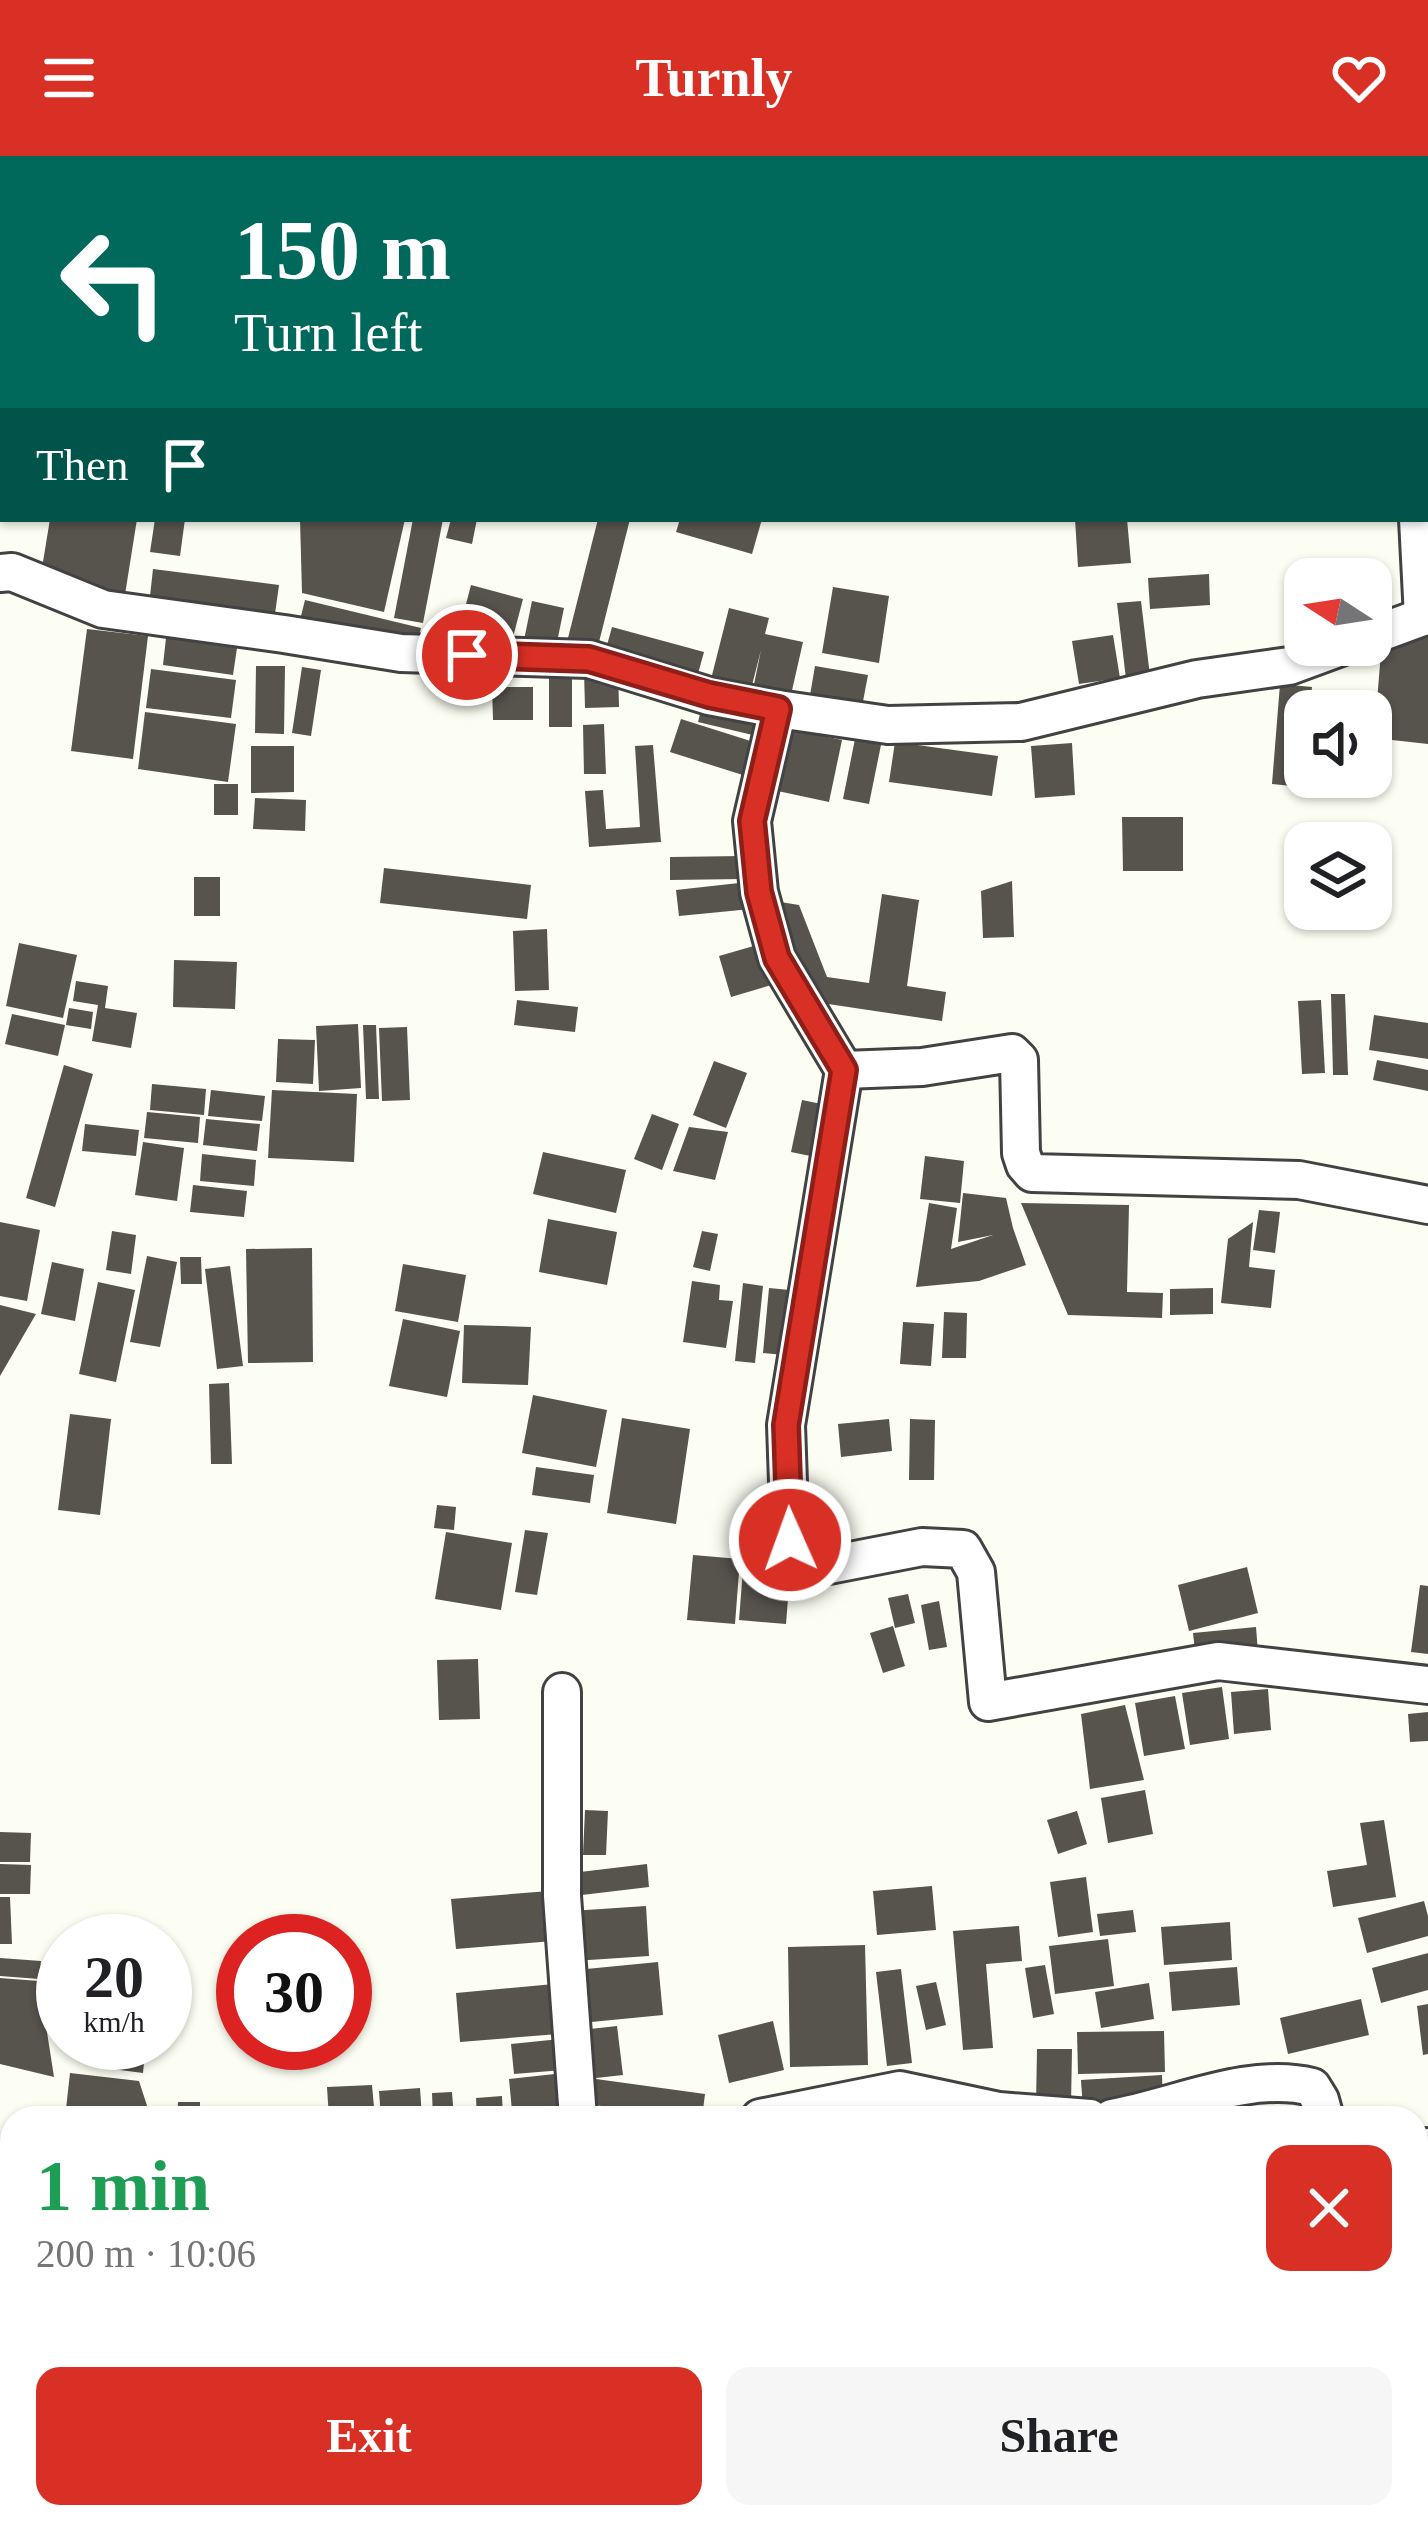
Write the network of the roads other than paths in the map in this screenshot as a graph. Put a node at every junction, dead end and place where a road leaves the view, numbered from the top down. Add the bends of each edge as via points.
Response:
1 (1418, 522) edge
2 (0, 573) edge
3 (1425, 616) edge
4 (1392, 628) edge
5 (1289, 666) edge
6 (778, 709) junction
7 (844, 1070) junction
8 (1428, 1205) edge
9 (1428, 1685) edge
10 (562, 1692) dead end
11 (577, 2106) edge
12 (820, 2106) edge
13 (975, 2106) edge
14 (1169, 2106) edge
15 (1322, 2106) edge

1 - 3 street
2 - 6 street via 103,609 401,653 589,659
3 - 4 street
5 - 6 street via 1021,722 888,724
6 - 7 street via 752,821 759,892 777,958
7 - 8 street via 1016,1055 1021,1153 1033,1173 1299,1180
7 - 9 street via 786,1425 790,1540 800,1559 824,1566 922,1547 963,1550 976,1572 988,1702 1217,1661
10 - 11 street via 562,1896
12 - 13 street via 900,2090
14 - 15 street via 1258,2082 1312,2086

